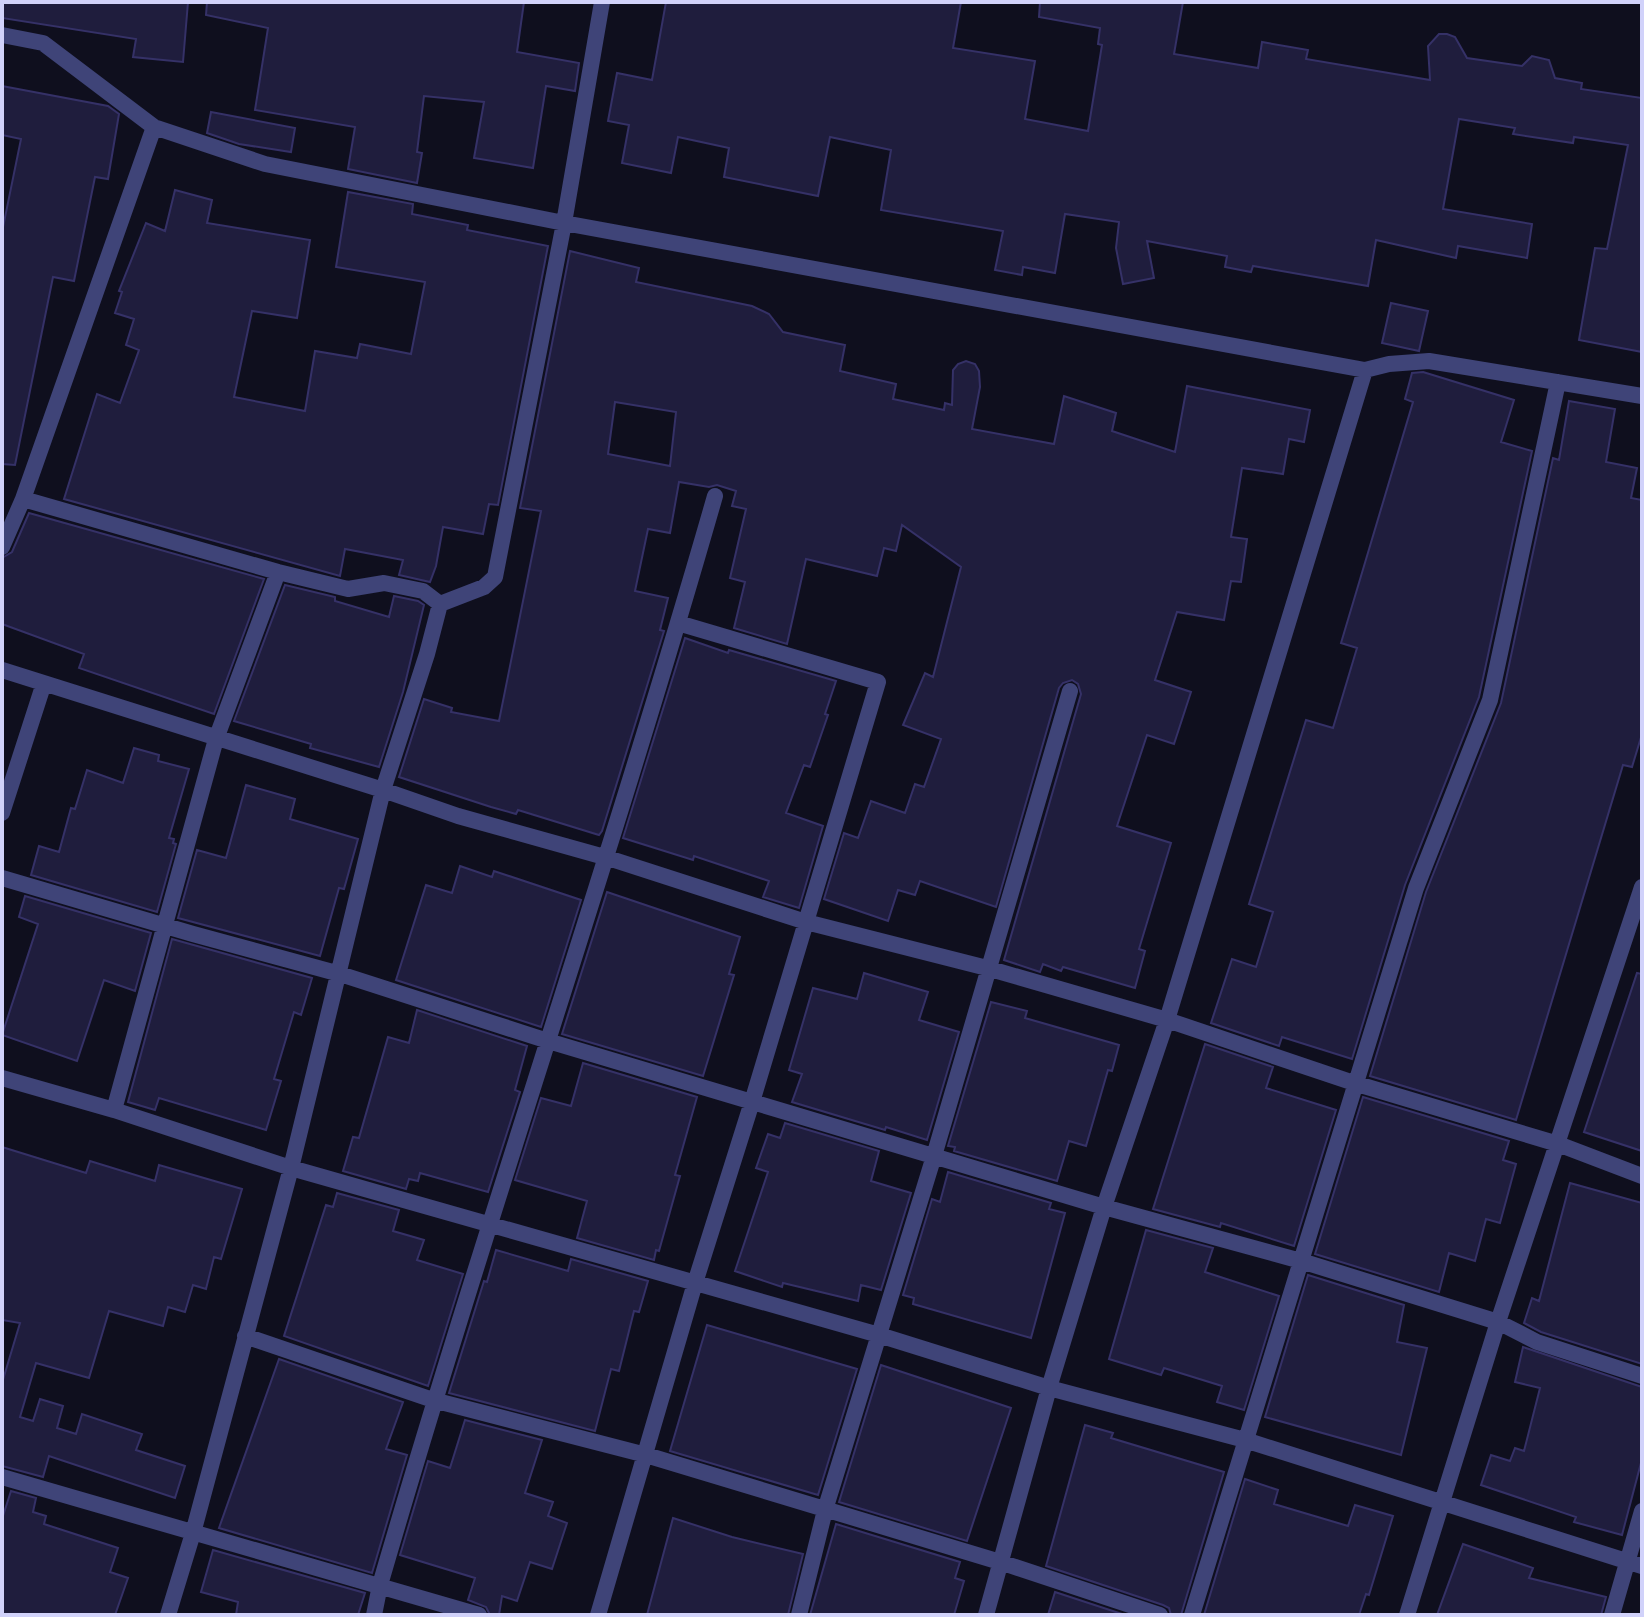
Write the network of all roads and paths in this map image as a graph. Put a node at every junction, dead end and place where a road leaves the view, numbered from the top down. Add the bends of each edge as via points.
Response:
1 (602, 2) edge
2 (2, 35) edge
3 (154, 127) junction
4 (564, 223) junction
5 (1365, 370) junction
6 (1558, 382) junction
7 (1642, 396) edge
8 (715, 496) dead end
9 (23, 499) junction
10 (2, 547) edge
11 (278, 572) junction
12 (440, 604) junction
13 (678, 623) junction
14 (2, 670) edge
15 (44, 683) junction
16 (1070, 691) dead end
17 (216, 739) junction
18 (383, 790) junction
19 (2, 813) edge
20 (608, 858) junction
21 (2, 878) edge
22 (1642, 887) edge
23 (806, 922) junction
24 (164, 926) junction
25 (987, 968) junction
26 (340, 974) junction
27 (1167, 1020) junction
28 (548, 1041) junction
29 (2, 1078) edge
30 (1354, 1083) junction
31 (752, 1102) junction
32 (114, 1110) junction
33 (1558, 1144) junction
34 (934, 1156) junction
35 (291, 1168) junction
36 (1642, 1176) edge
37 (1104, 1207) junction
38 (490, 1225) junction
39 (1301, 1261) junction
40 (695, 1283) junction
41 (1498, 1322) junction
42 (879, 1335) junction
43 (245, 1336) junction
44 (1642, 1376) edge
45 (1049, 1388) junction
46 (433, 1400) junction
47 (1245, 1440) junction
48 (646, 1455) junction
49 (2, 1477) edge
50 (1444, 1502) junction
51 (825, 1510) junction
52 (1642, 1511) edge
53 (193, 1533) junction
54 (1000, 1562) junction
55 (1634, 1564) edge
56 (380, 1585) junction
57 (168, 1615) edge
58 (374, 1615) edge
59 (479, 1615) edge
60 (598, 1615) edge
61 (799, 1615) edge
62 (986, 1615) edge
63 (1160, 1615) edge
64 (1192, 1615) edge
65 (1407, 1615) edge
66 (1612, 1615) edge

1 - 4 street
2 - 3 street via 43,43
3 - 4 street via 265,164
3 - 9 street
4 - 5 street
4 - 12 street via 495,577 484,587
5 - 6 street via 1429,361
5 - 27 street
6 - 7 street
6 - 30 street via 1490,700 1416,888
8 - 13 street
9 - 10 street
9 - 11 street
11 - 12 street via 348,589 384,583 423,591
11 - 17 street
12 - 18 street
13 - 20 street
13 - 23 street via 878,682
14 - 15 street
15 - 17 street
15 - 19 street
16 - 25 street
17 - 18 street
17 - 24 street
18 - 20 street
18 - 26 street
20 - 23 street
20 - 28 street
21 - 24 street
22 - 33 street
23 - 25 street
23 - 31 street
24 - 26 street
24 - 32 street
25 - 27 street
25 - 34 street
26 - 28 street
26 - 35 street
27 - 30 street
27 - 37 street
28 - 31 street
28 - 38 street
29 - 32 street
30 - 33 street
30 - 39 street
31 - 34 street
31 - 40 street
32 - 35 street
33 - 36 street
33 - 41 street
34 - 37 street
34 - 42 street
35 - 38 street
35 - 43 street
37 - 39 street
37 - 45 street
38 - 40 street
38 - 46 street
39 - 41 street
39 - 47 street
40 - 42 street
40 - 48 street
41 - 44 street via 1537,1342
41 - 50 street
42 - 45 street
42 - 51 street
43 - 46 street
43 - 53 street
45 - 47 street
45 - 54 street
46 - 48 street
46 - 56 street
47 - 50 street
47 - 64 street
48 - 51 street
48 - 60 street
49 - 53 street
50 - 55 street
50 - 65 street
51 - 54 street
51 - 61 street
52 - 55 street
53 - 56 street
53 - 57 street
54 - 62 street
54 - 63 street
55 - 66 street
56 - 58 street
56 - 59 street

